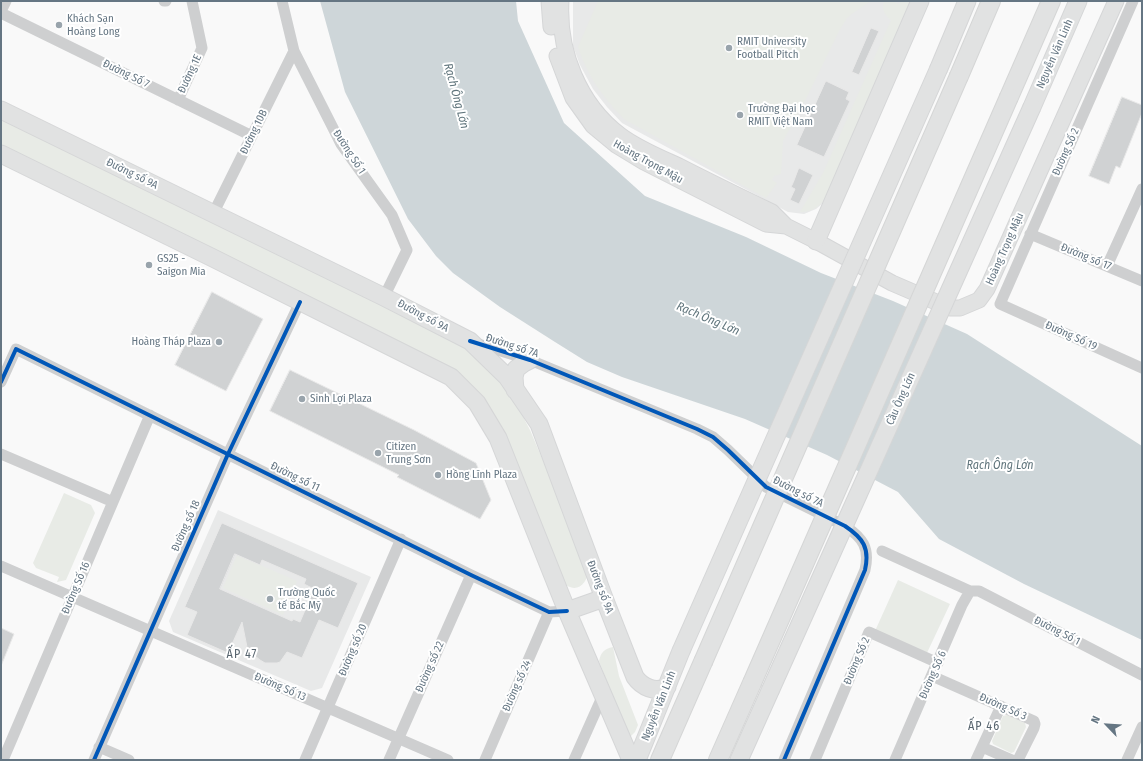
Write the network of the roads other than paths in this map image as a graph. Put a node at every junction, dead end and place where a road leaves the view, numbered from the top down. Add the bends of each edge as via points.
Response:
1 (6, 1) edge
2 (192, 1) edge
3 (282, 1) edge
4 (549, 1) edge
5 (560, 1) edge
6 (920, 1) edge
7 (967, 1) edge
8 (991, 1) edge
9 (1050, 1) edge
10 (1078, 1) edge
11 (1116, 1) edge
12 (1133, 1) edge
13 (1, 12) edge
14 (294, 51) junction
15 (178, 100) junction
16 (1032, 107) joint
17 (1, 110) edge
18 (252, 136) junction
19 (1, 154) edge
20 (1142, 189) edge
21 (213, 214) junction
22 (786, 226) junction
23 (1030, 234) junction
24 (816, 241) junction
25 (1107, 266) junction
26 (1142, 281) edge
27 (384, 296) junction
28 (300, 302) junction
29 (1000, 304) joint
30 (470, 341) junction
31 (530, 360) junction
32 (1142, 368) edge
33 (1, 382) edge
34 (515, 390) junction
35 (150, 415) junction
36 (1, 454) edge
37 (228, 454) junction
38 (113, 502) junction
39 (401, 539) junction
40 (882, 551) dead end
41 (1, 566) edge
42 (471, 575) junction
43 (970, 591) junction
44 (72, 597) junction
45 (604, 598) junction
46 (567, 611) junction
47 (549, 612) junction
48 (150, 631) junction
49 (938, 663) junction
50 (1142, 675) edge
51 (932, 676) junction
52 (666, 687) junction
53 (603, 695) junction
54 (1001, 706) junction
55 (328, 708) junction
56 (1142, 727) edge
57 (399, 739) junction
58 (99, 747) junction
59 (982, 747) junction
60 (3, 760) edge
61 (94, 760) edge
62 (129, 760) edge
63 (305, 760) edge
64 (389, 760) edge
65 (448, 760) edge
66 (485, 760) edge
67 (574, 760) edge
68 (631, 760) edge
69 (638, 760) edge
70 (660, 760) edge
71 (718, 760) edge
72 (739, 760) edge
73 (784, 760) edge
74 (814, 760) edge
75 (895, 760) edge
76 (976, 760) edge
77 (1012, 760) edge
78 (1018, 760) edge
79 (1127, 760) edge

1 - 13 street
2 - 15 street, Đường 1E via 202,48
3 - 14 street, Đường Số 1
4 - 22 main road, Hoàng Trọng Mậu via 553,42 558,61 573,98 593,126 616,146 752,218 766,224
5 - 22 main road, Hoàng Trọng Mậu via 562,39 567,58 584,96 603,120 636,145 772,212
6 - 24 main road
7 - 52 main road, Nguyễn Văn Linh, bridge
8 - 70 highway, Nguyễn Văn Linh, bridge
9 - 71 highway, Cầu Ông Lớn, bridge
10 - 16 main road, Nguyễn Văn Linh
11 - 24 main road, Hoàng Trọng Mậu via 987,289 979,300 960,308 950,308 892,283
12 - 23 street, Đường Số 2
13 - 15 street, Đường Số 7
14 - 18 street, Đường 10B
14 - 27 street, Đường Số 1 via 341,144 392,214 407,250
15 - 18 street, Đường Số 7
16 - 72 main road, Cầu Ông Lớn, bridge
17 - 21 main road, Đường số 9A
18 - 21 street, Đường 10B
19 - 28 main road
20 - 25 street
21 - 27 main road, Đường số 9A
22 - 24 main road, Hoàng Trọng Mậu
23 - 25 street, Đường số 17
23 - 29 street, Đường Số 2
25 - 26 street, Đường số 17
27 - 30 main road, Đường số 9A
28 - 37 street, Đường số 18
28 - 46 main road via 451,377 477,403 498,438
29 - 32 street, Đường Số 19
30 - 31 street, Đường số 7A
30 - 34 main road, Đường số 9A via 507,377
31 - 34 main road via 516,369
31 - 73 street, Đường số 7A via 713,437 766,487 845,526 862,540 868,560 864,575
33 - 35 street, Đường số 11 via 16,349
34 - 45 main road, Đường số 9A via 539,424
35 - 37 street, Đường số 11
35 - 38 street, Đường Số 16
36 - 38 street
37 - 39 street, Đường số 11
37 - 48 street, Đường số 18
38 - 44 street, Đường Số 16
39 - 42 street, Đường số 11
39 - 55 street, Đường số 20
40 - 43 street, Đường Số 1
41 - 44 street, Đường Số 13
42 - 47 street, Đường số 11
42 - 57 street, Đường số 22
43 - 49 street, Đường Số 6
43 - 50 street, Đường Số 1 via 979,590
44 - 48 street, Đường Số 13
44 - 60 street, Đường Số 16
45 - 46 main road
45 - 52 main road, Đường số 9A via 639,682 655,690
46 - 47 street, Đường số 11
46 - 53 main road
47 - 66 street, Đường số 24
48 - 55 street, Đường Số 13
48 - 58 street, Đường số 18
49 - 51 street, Đường Số 6
49 - 74 street, Đường Số 2 via 869,632
51 - 54 street, Đường Số 3
51 - 75 street, Đường Số 6
52 - 69 main road, Nguyễn Văn Linh
53 - 67 street
53 - 68 main road
54 - 59 street
54 - 78 street, Đường Số 3 via 1034,721 1035,724
55 - 57 street, Đường Số 13
55 - 63 street, Đường số 20
56 - 79 street
57 - 64 street, Đường số 22
57 - 65 street, Đường Số 13
58 - 61 street, Đường số 18
58 - 62 street
59 - 76 street
59 - 77 street

